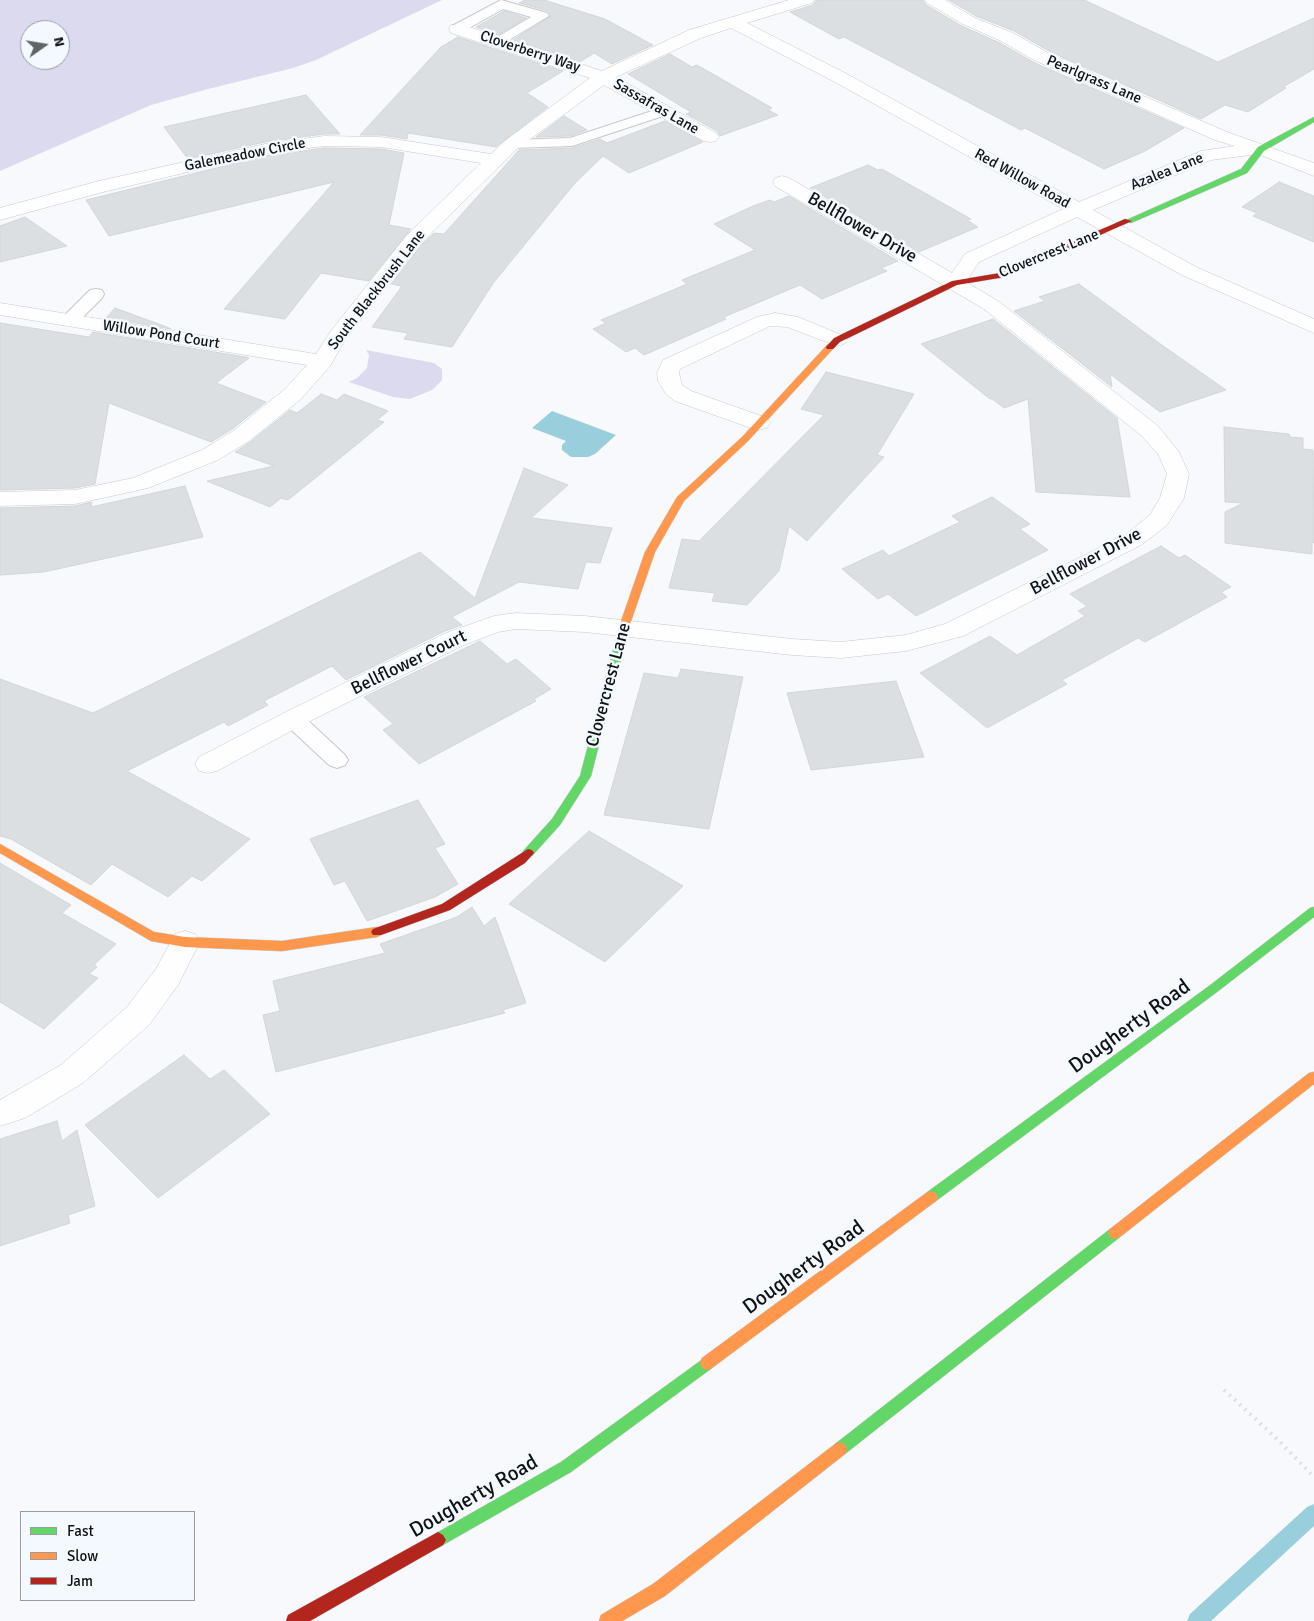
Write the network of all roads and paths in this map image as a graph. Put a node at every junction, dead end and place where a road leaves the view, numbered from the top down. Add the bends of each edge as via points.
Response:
1 (42, 0) edge
2 (806, 0) edge
3 (933, 0) edge
4 (0, 13) edge
5 (734, 23) junction
6 (457, 29) joint
7 (499, 42) junction
8 (603, 77) junction
9 (664, 111) junction
10 (1314, 119) edge
11 (710, 137) dead end
12 (512, 144) junction
13 (1261, 149) junction
14 (494, 160) junction
15 (1314, 170) edge
16 (782, 182) dead end
17 (1077, 210) junction
18 (0, 214) edge
19 (1112, 229) junction
20 (955, 283) junction
21 (96, 294) dead end
22 (0, 309) edge
23 (70, 320) junction
24 (1314, 327) edge
25 (837, 340) junction
26 (322, 361) junction
27 (759, 423) junction
28 (0, 499) edge
29 (624, 628) junction
30 (294, 719) junction
31 (337, 760) dead end
32 (208, 764) dead end
33 (0, 848) edge
34 (1314, 911) edge
35 (185, 942) junction
36 (1314, 1077) edge
37 (0, 1113) edge
38 (1224, 1390) dead end
39 (1314, 1477) edge
40 (294, 1621) edge
41 (607, 1621) edge

1 - 4 path
2 - 5 street, South Blackbrush Lane
3 - 13 street, Pearlgrass Lane via 1098,84 1221,136
5 - 8 street, South Blackbrush Lane via 695,34
5 - 17 street, Red Willow Road via 841,78
6 - 7 street, Cloverberry Way
6 - 7 lane via 501,4 542,16
7 - 8 street, Cloverberry Way
8 - 9 street, Sassafras Lane
8 - 12 street, South Blackbrush Lane
9 - 11 street, Sassafras Lane
9 - 12 lane via 572,142
10 - 13 street, Azalea Lane
12 - 14 street, South Blackbrush Lane
13 - 15 street, Pearlgrass Lane
13 - 17 street, Azalea Lane via 1207,155
13 - 19 street, Azalea Lane via 1244,171
14 - 18 street, Galemeadow Circle via 381,142 324,140 256,151 99,187
14 - 26 street, South Blackbrush Lane via 414,240 338,335
16 - 20 street, Bellflower Drive
17 - 19 street, Red Willow Road
17 - 20 street, Clovercrest Lane via 972,258
19 - 20 street, Clovercrest Lane via 1002,275
19 - 24 street, Red Willow Road via 1189,271
20 - 25 street, Clovercrest Lane
20 - 29 street, Bellflower Drive via 991,305 1150,431 1168,452 1178,474 1172,498 1159,520 1133,540 954,630 906,643 841,650
21 - 23 lane
22 - 23 street, Willow Pond Court
23 - 26 street, Willow Pond Court
25 - 27 street, Clovercrest Lane
25 - 27 street via 792,321 775,319 764,321 671,365 669,381 683,396
26 - 28 street, South Blackbrush Lane via 293,394 242,436 210,455 140,483 75,497
27 - 29 street, Clovercrest Lane via 680,500 650,552
29 - 30 street, Bellflower Court via 530,621 494,624 455,639
29 - 35 street, Clovercrest Lane via 585,776 556,822 522,860 446,907 370,934 282,946
30 - 31 lane
30 - 32 street, Bellflower Court
33 - 35 street, Clovercrest Lane via 151,936
34 - 40 street, Dougherty Road via 566,1467
35 - 37 street via 167,977 138,1016 72,1074 14,1109
36 - 41 street via 659,1590
38 - 39 path

